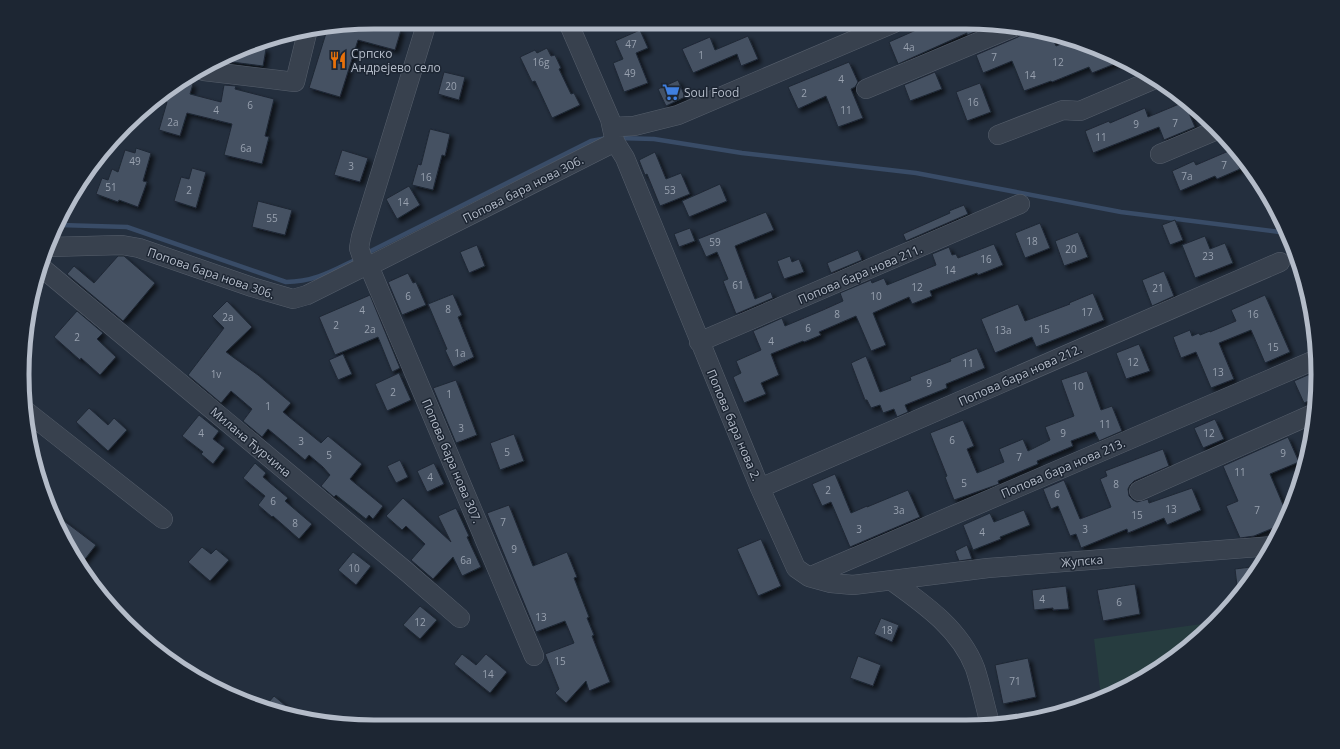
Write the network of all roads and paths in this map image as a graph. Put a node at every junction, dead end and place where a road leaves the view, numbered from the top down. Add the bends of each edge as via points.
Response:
1 (425, 29) edge
2 (571, 29) edge
3 (880, 29) edge
4 (1004, 31) edge
5 (306, 36) edge
6 (207, 72) edge
7 (1149, 82) edge
8 (866, 89) dead end
9 (1212, 132) edge
10 (613, 135) junction
11 (998, 135) dead end
12 (1160, 154) dead end
13 (1020, 204) dead end
14 (53, 247) edge
15 (364, 261) junction
16 (1280, 262) dead end
17 (45, 270) edge
18 (700, 342) junction
19 (1310, 362) edge
20 (32, 416) edge
21 (1308, 417) edge
22 (760, 488) junction
23 (1139, 491) dead end
24 (163, 518) dead end
25 (1265, 547) edge
26 (809, 577) junction
27 (892, 581) junction
28 (460, 618) dead end
29 (534, 656) dead end
30 (989, 719) edge

1 - 15 street via 361,237
2 - 10 street, Попова бара нова 2. via 610,119
3 - 10 street via 678,115 634,126
4 - 8 street
5 - 6 street via 295,82
7 - 11 street via 1080,110 1063,110
9 - 12 street
10 - 15 street, Попова бара нова 306.
10 - 18 street, Попова бара нова 2. via 625,158
13 - 18 street, Попова бара нова 211.
14 - 15 street, Попова бара нова 306. via 122,244 293,299 307,295
15 - 29 street, Попова бара нова 307.
16 - 22 street, Попова бара нова 212.
17 - 28 street, Милана Ћурчина
18 - 22 street, Попова бара нова 2.
19 - 26 street, Попова бара нова 213.
20 - 24 street
21 - 23 street
22 - 26 street, Попова бара нова 2. via 796,568
25 - 27 street, Жупска via 988,568
26 - 27 street, Попова бара нова 2. via 853,585
27 - 30 street via 928,607 949,628 964,649 974,668

